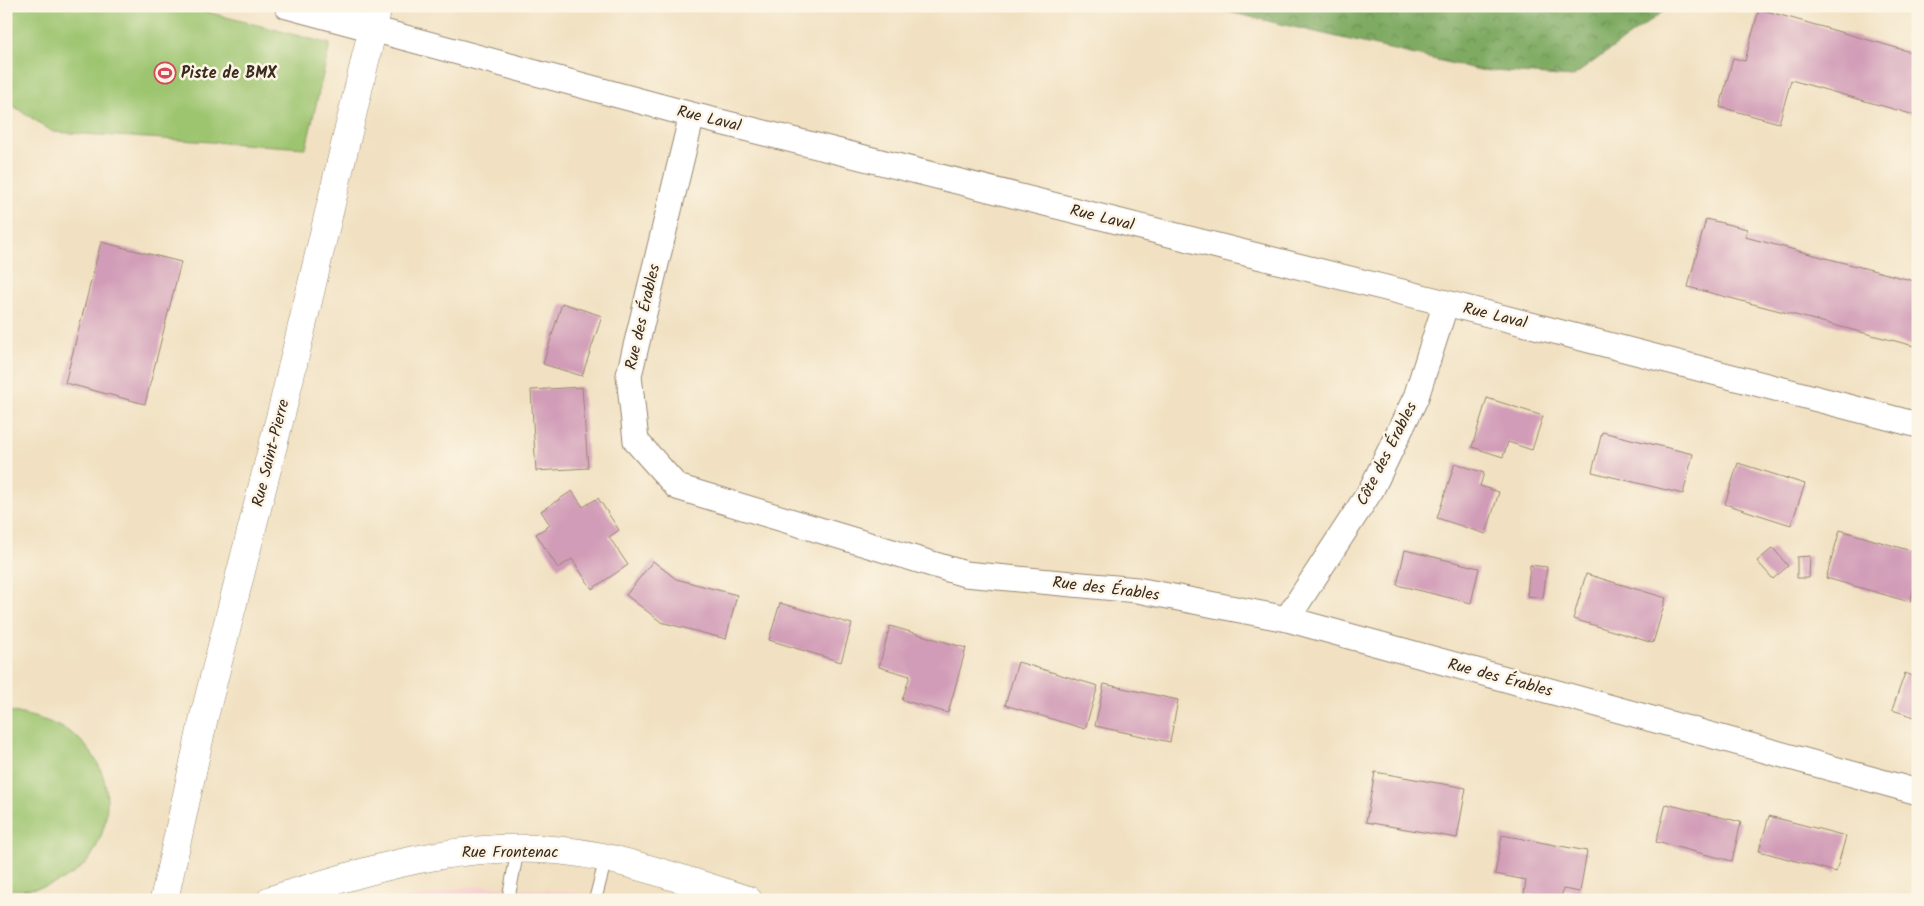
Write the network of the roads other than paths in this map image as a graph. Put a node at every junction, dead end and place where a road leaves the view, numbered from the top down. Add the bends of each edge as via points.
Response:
1 (287, 6) edge
2 (376, 17) edge
3 (692, 115) junction
4 (1446, 303) junction
5 (1918, 425) edge
6 (1287, 619) junction
7 (1918, 792) edge
8 (518, 849) junction
9 (606, 858) junction
10 (164, 900) edge
11 (271, 900) edge
12 (508, 900) edge
13 (595, 900) edge
14 (748, 900) edge

1 - 2 street, Rue Laval
2 - 3 street, Rue Laval
2 - 10 street, Rue Saint-Pierre via 284,402 204,717
3 - 4 street, Rue Laval
3 - 6 street, Rue des Érables via 629,375 636,441 677,487 965,574 1137,590
4 - 5 street, Rue Laval
4 - 6 street, Côte des Érables via 1416,396 1371,490
6 - 7 street, Rue des Érables
8 - 9 street, Rue Frontenac
8 - 11 street, Rue Frontenac via 464,851 416,858
8 - 12 lane
9 - 13 lane
9 - 14 street, Rue Frontenac

